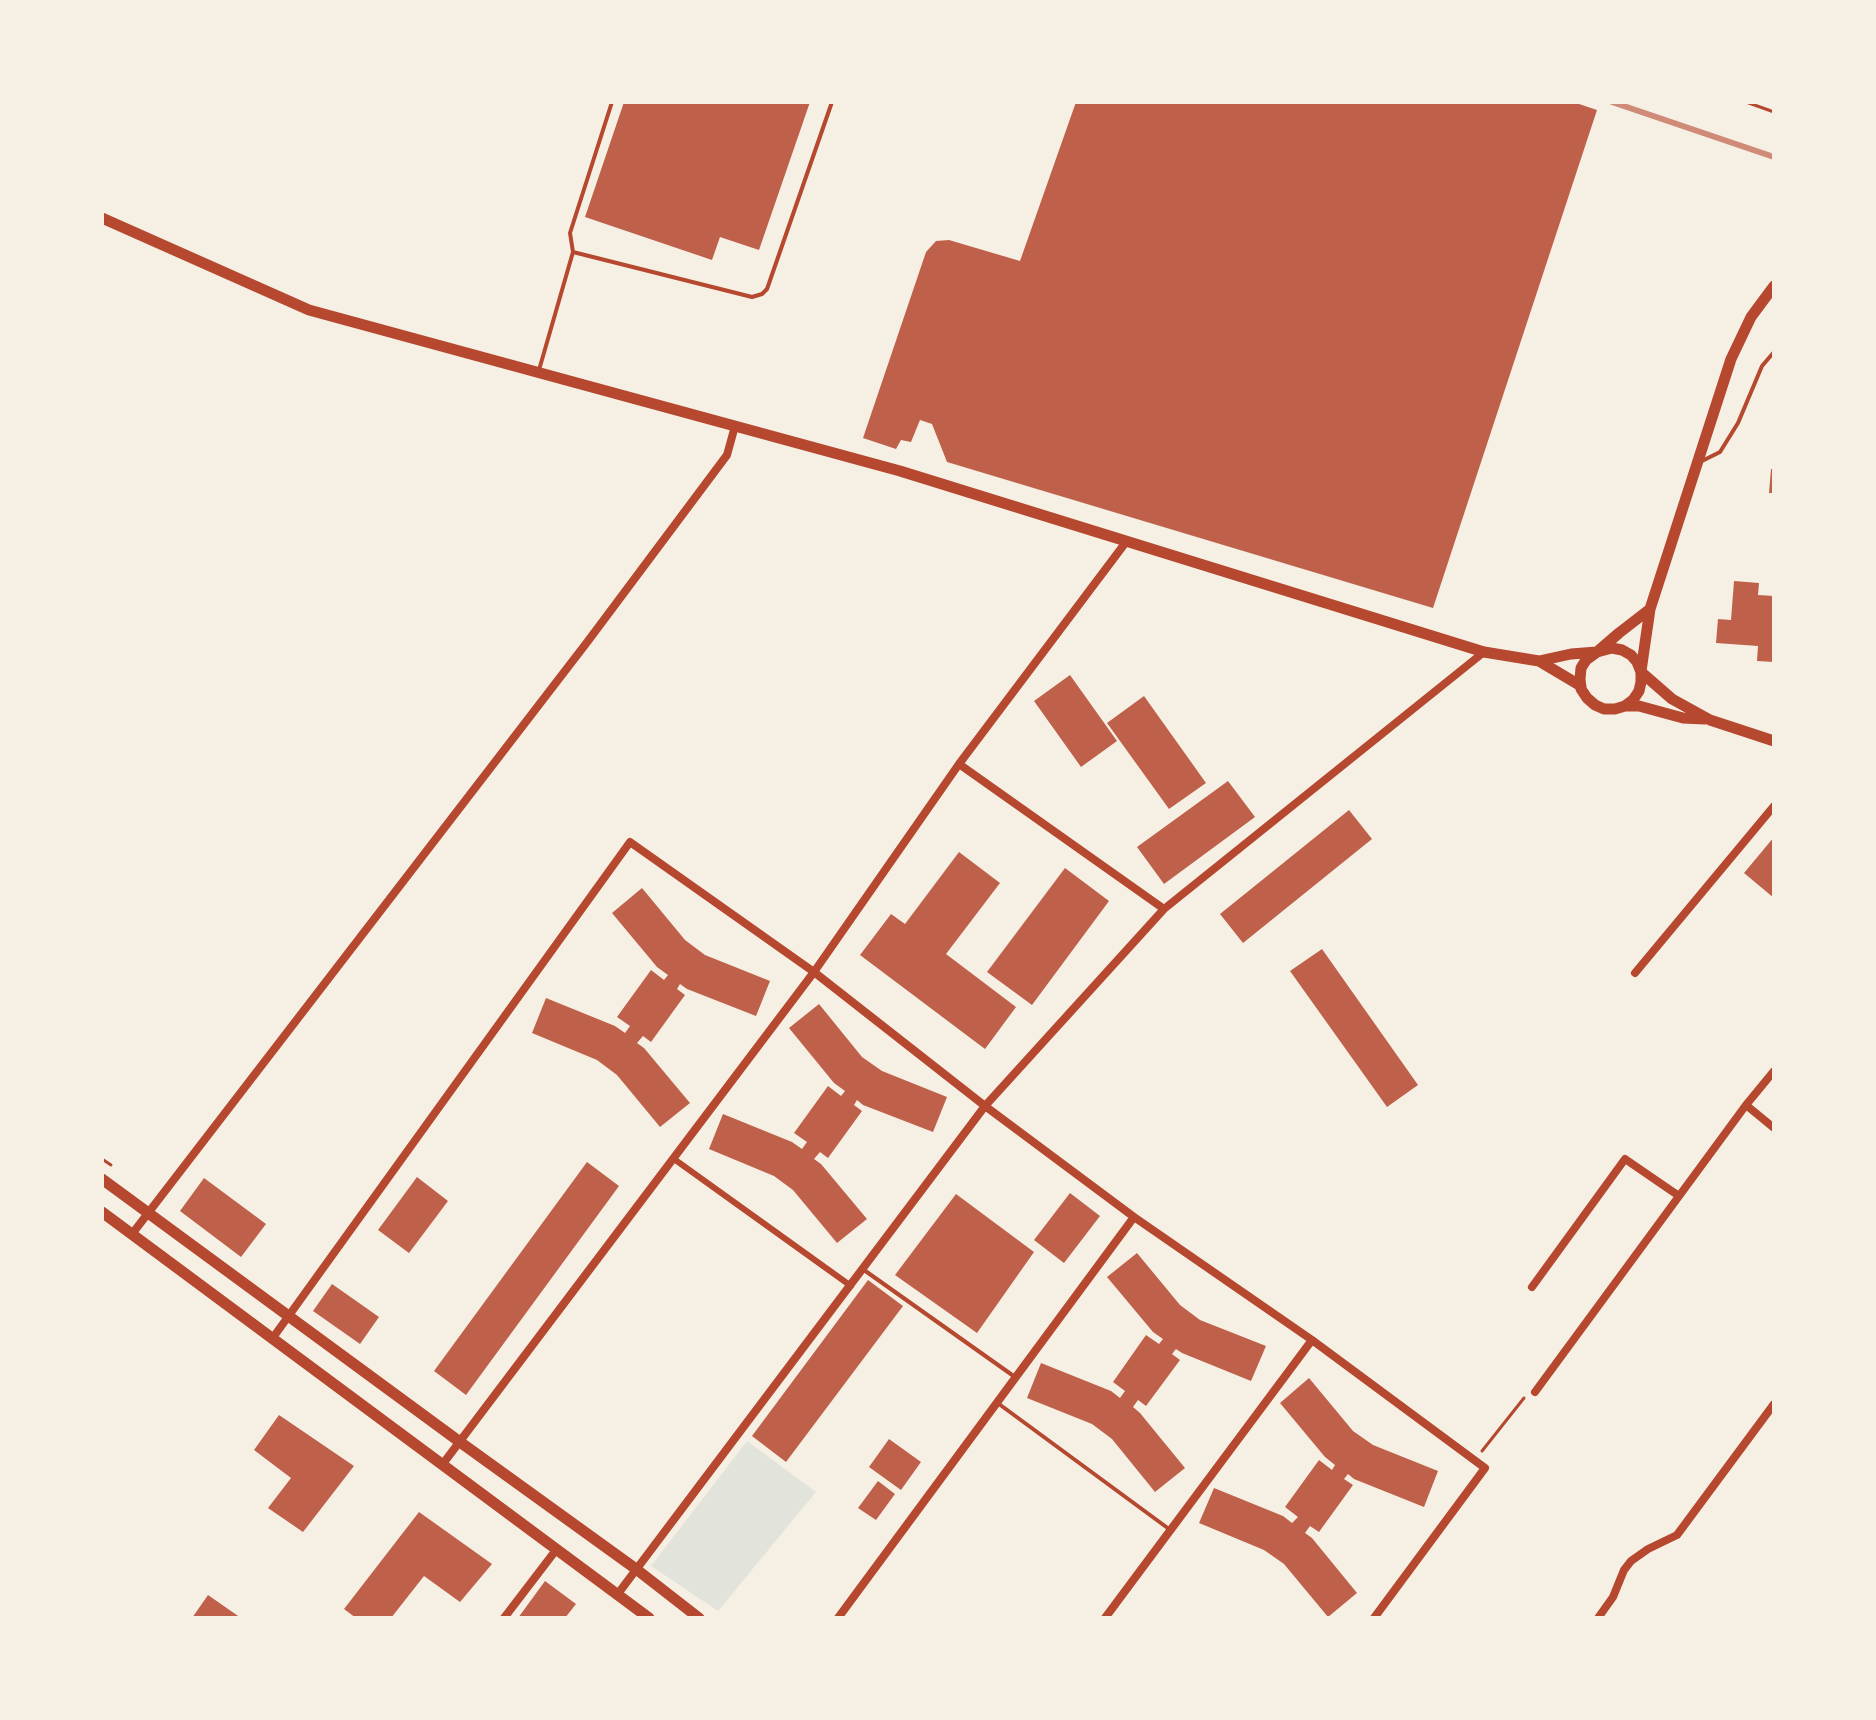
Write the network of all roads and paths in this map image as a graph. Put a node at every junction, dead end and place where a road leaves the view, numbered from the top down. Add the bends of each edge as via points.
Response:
1 (612, 102) edge
2 (832, 102) edge
3 (1746, 102) edge
4 (1774, 112) edge
5 (102, 218) edge
6 (573, 252) junction
7 (1774, 286) edge
8 (1774, 352) edge
9 (539, 373) junction
10 (735, 426) junction
11 (1698, 463) junction
12 (1126, 542) junction
13 (1650, 609) junction
14 (1484, 652) junction
15 (1597, 652) junction
16 (1539, 661) junction
17 (1641, 672) junction
18 (1581, 686) junction
19 (1625, 706) junction
20 (1710, 720) junction
21 (1774, 741) edge
22 (959, 764) junction
23 (1774, 806) edge
24 (1164, 909) junction
25 (814, 972) junction
26 (1635, 973) dead end
27 (1774, 1071) edge
28 (1746, 1105) junction
29 (985, 1106) junction
30 (1774, 1128) edge
31 (674, 1159) junction
32 (102, 1179) edge
33 (1679, 1196) junction
34 (102, 1212) edge
35 (147, 1214) junction
36 (1134, 1217) junction
37 (132, 1234) junction
38 (863, 1269) junction
39 (851, 1286) junction
40 (1532, 1287) dead end
41 (289, 1317) junction
42 (272, 1339) junction
43 (1312, 1340) junction
44 (1015, 1377) junction
45 (1535, 1392) joint
46 (997, 1403) junction
47 (1774, 1404) edge
48 (460, 1442) junction
49 (1475, 1460) junction
50 (442, 1465) junction
51 (1170, 1530) junction
52 (556, 1550) junction
53 (636, 1569) junction
54 (617, 1595) junction
55 (504, 1618) edge
56 (649, 1618) edge
57 (699, 1618) edge
58 (838, 1618) edge
59 (1105, 1618) edge
60 (1374, 1618) edge
61 (1598, 1618) edge

1 - 6 lane via 570,233
2 - 6 lane via 762,294 752,297
3 - 4 path
5 - 9 street via 309,310
6 - 9 lane
7 - 11 street via 1737,343
8 - 11 lane via 1720,452
9 - 10 street
10 - 12 street
10 - 35 street via 727,455
11 - 13 street
12 - 14 street
12 - 22 street
13 - 15 street
13 - 17 street
14 - 16 street
14 - 24 street
15 - 16 street
15 - 17 street via 1622,650
15 - 18 street via 1581,668
16 - 18 street
17 - 19 street via 1639,691
17 - 20 street via 1672,699
18 - 19 street via 1595,705
19 - 20 street
20 - 21 street
22 - 24 street
22 - 25 street
23 - 26 street
24 - 29 street
25 - 29 street
25 - 31 street
25 - 41 street via 630,842
27 - 28 street
28 - 30 street
28 - 33 street
29 - 36 street
29 - 38 street
31 - 39 street
31 - 48 street
32 - 35 street
33 - 40 street via 1625,1159
33 - 45 street
34 - 37 street
35 - 37 street
35 - 41 street
36 - 43 street
36 - 44 street
37 - 42 street
38 - 39 street
38 - 44 lane
39 - 53 street
41 - 42 street
41 - 48 street
42 - 50 street
43 - 49 street
43 - 51 street
44 - 46 street
45 - 49 path via 1524,1398
46 - 51 lane
46 - 58 street
47 - 61 street via 1677,1535 1631,1561
48 - 50 street
48 - 53 street
49 - 60 street via 1485,1468
50 - 52 street
51 - 59 street
52 - 54 street
52 - 55 street
53 - 54 street
53 - 57 street
54 - 56 street

